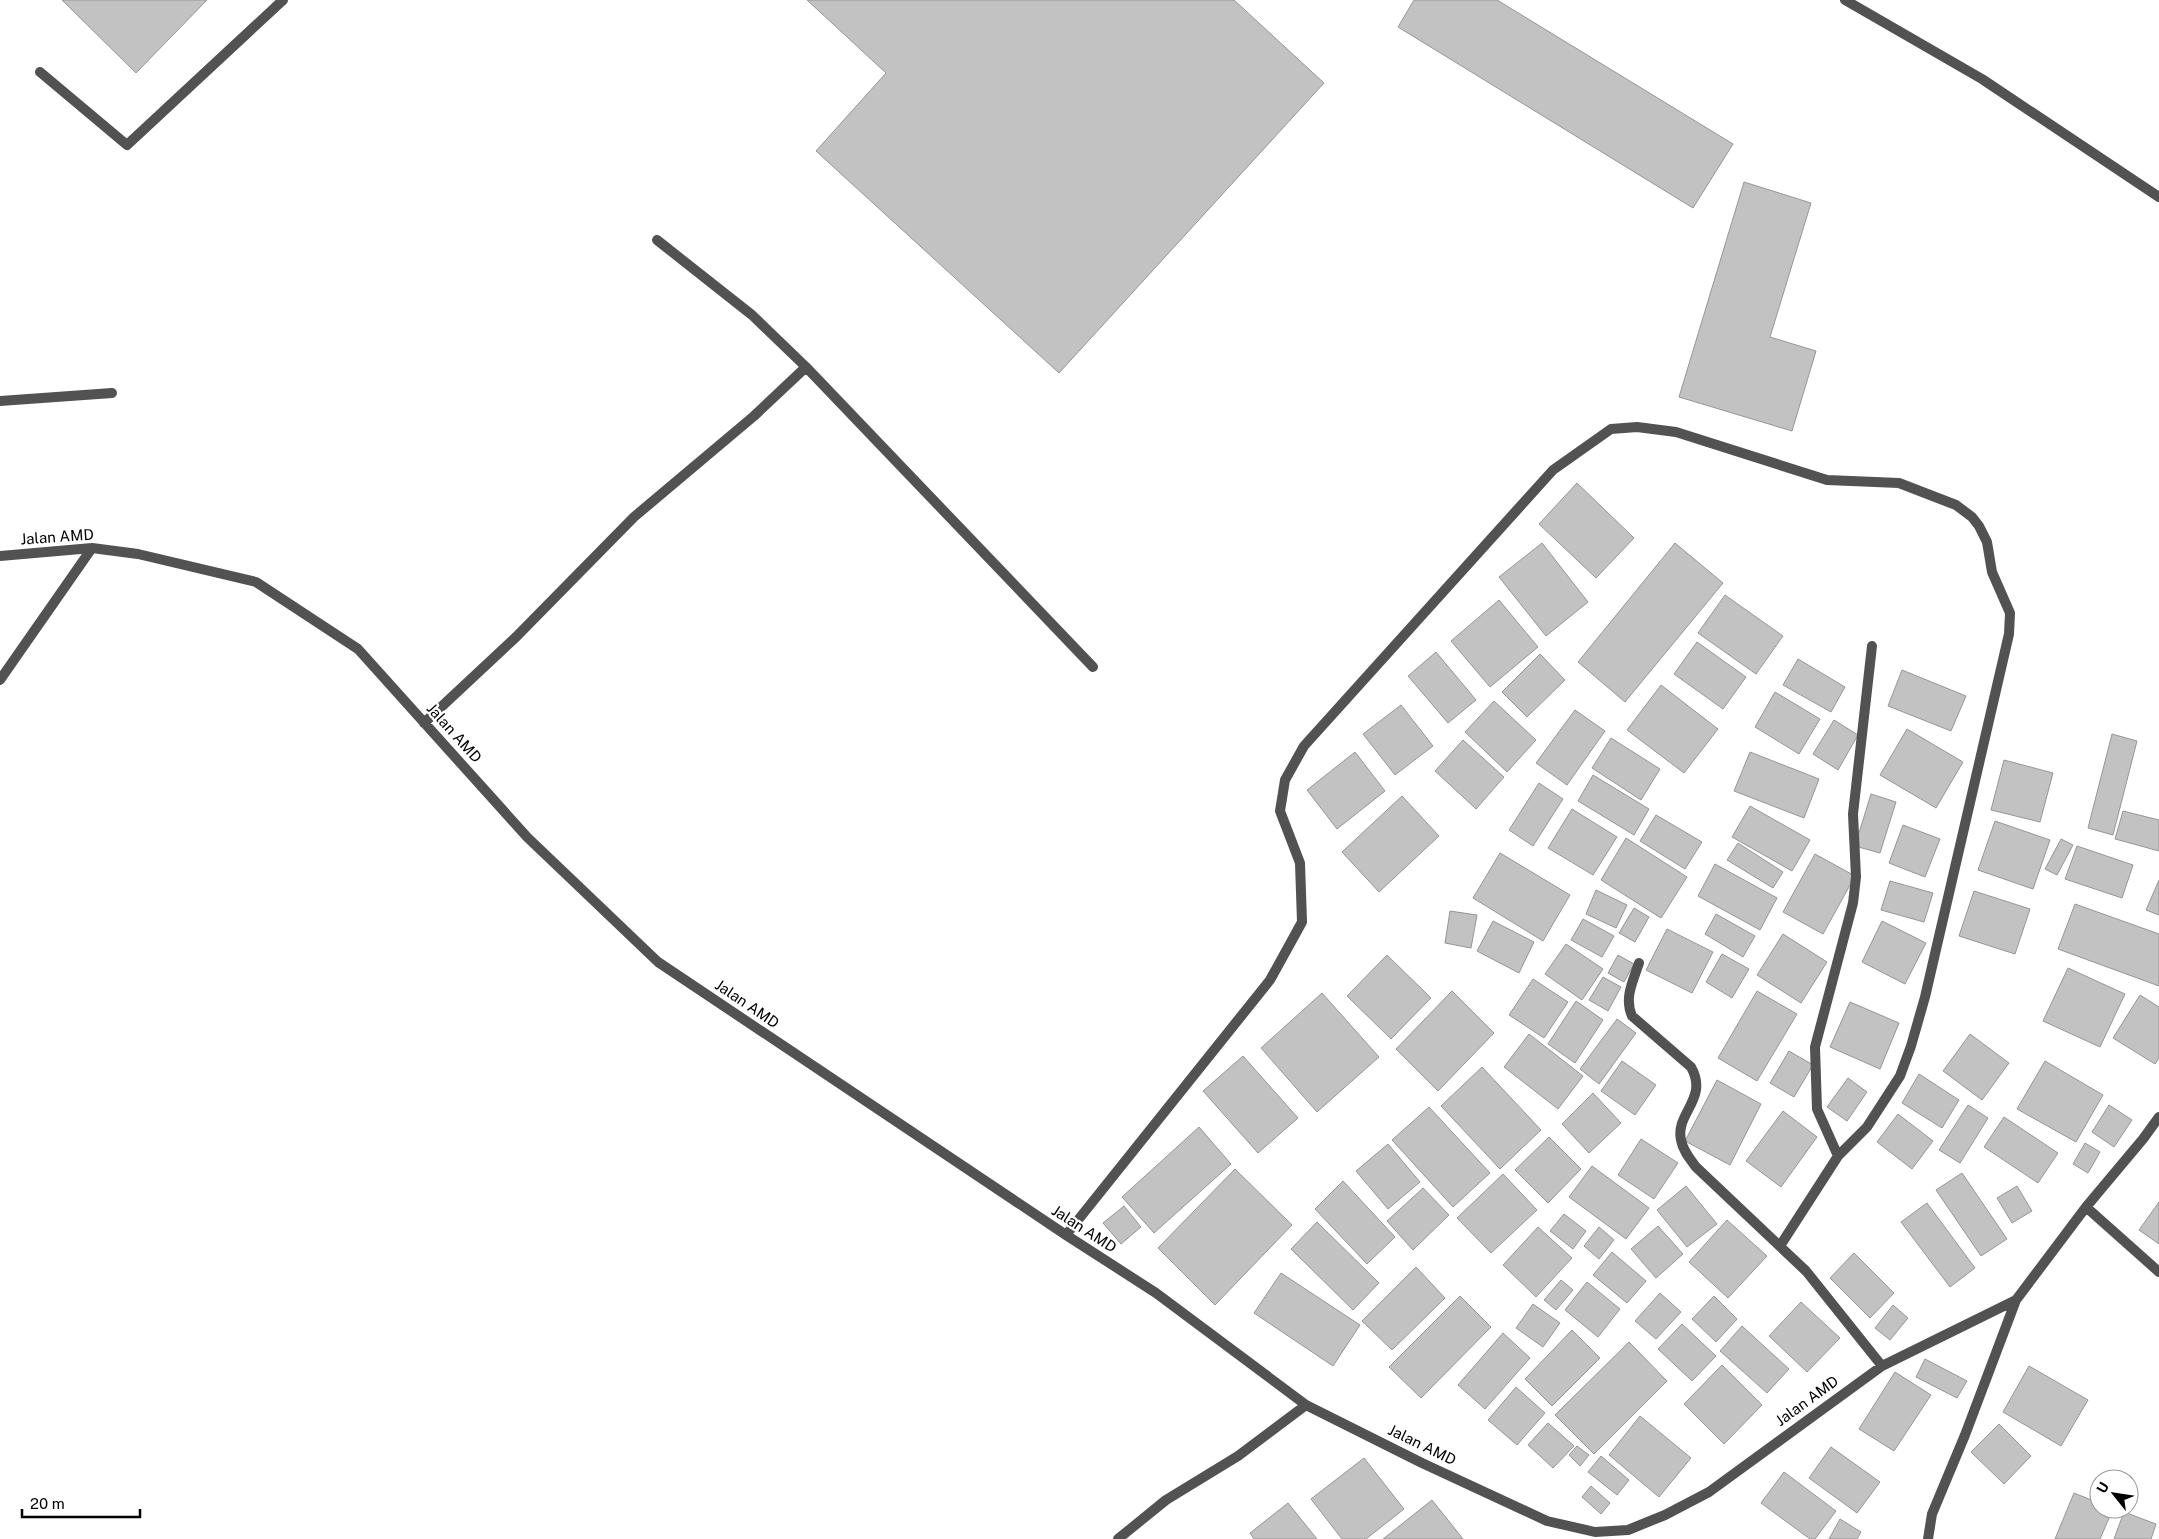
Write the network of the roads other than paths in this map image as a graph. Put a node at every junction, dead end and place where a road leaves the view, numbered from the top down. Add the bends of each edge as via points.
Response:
1 (283, 0) edge
2 (1845, 0) edge
3 (40, 72) dead end
4 (2159, 197) edge
5 (657, 240) dead end
6 (806, 367) junction
7 (112, 393) dead end
8 (0, 401) edge
9 (92, 548) junction
10 (0, 556) edge
11 (1872, 646) dead end
12 (1093, 667) dead end
13 (0, 680) edge
14 (424, 723) junction
15 (1639, 963) dead end
16 (2159, 1117) edge
17 (1838, 1156) junction
18 (2086, 1207) junction
19 (1066, 1236) junction
20 (1780, 1246) junction
21 (2159, 1272) edge
22 (2016, 1300) junction
23 (1882, 1366) junction
24 (1306, 1404) junction
25 (1118, 1539) edge
26 (1928, 1539) edge

1 - 3 street via 128,145
2 - 4 street via 1982,79
5 - 6 street via 752,315
6 - 12 street
6 - 14 street via 754,416 634,517 516,637
7 - 8 street
9 - 10 street, Jalan AMD
9 - 13 street
9 - 14 street, Jalan AMD via 138,554 256,582 358,649
11 - 17 street via 1853,814 1856,877 1853,903 1815,1047 1817,1109
14 - 19 street, Jalan AMD via 527,837 658,962
15 - 20 street via 1628,996 1632,1016 1691,1067 1696,1077 1696,1091 1680,1139 1685,1153
16 - 18 street, Jalan AMD via 2144,1140
17 - 19 street via 1868,1127 1884,1103 1900,1076 1911,1046 1998,687 2010,634 2010,613 1992,572 1987,542 1972,517 1956,505 1899,483 1827,480 1676,432 1637,427 1611,429 1553,470 1304,746 1285,780 1280,811 1300,863 1302,922 1270,980
17 - 20 street
18 - 21 street
18 - 22 street, Jalan AMD
19 - 24 street, Jalan AMD via 1156,1294
20 - 23 street via 1806,1270
22 - 23 street, Jalan AMD
22 - 26 street via 1932,1514
23 - 24 street, Jalan AMD via 1709,1492 1628,1530 1595,1532 1547,1521
24 - 25 street via 1238,1456 1166,1500

